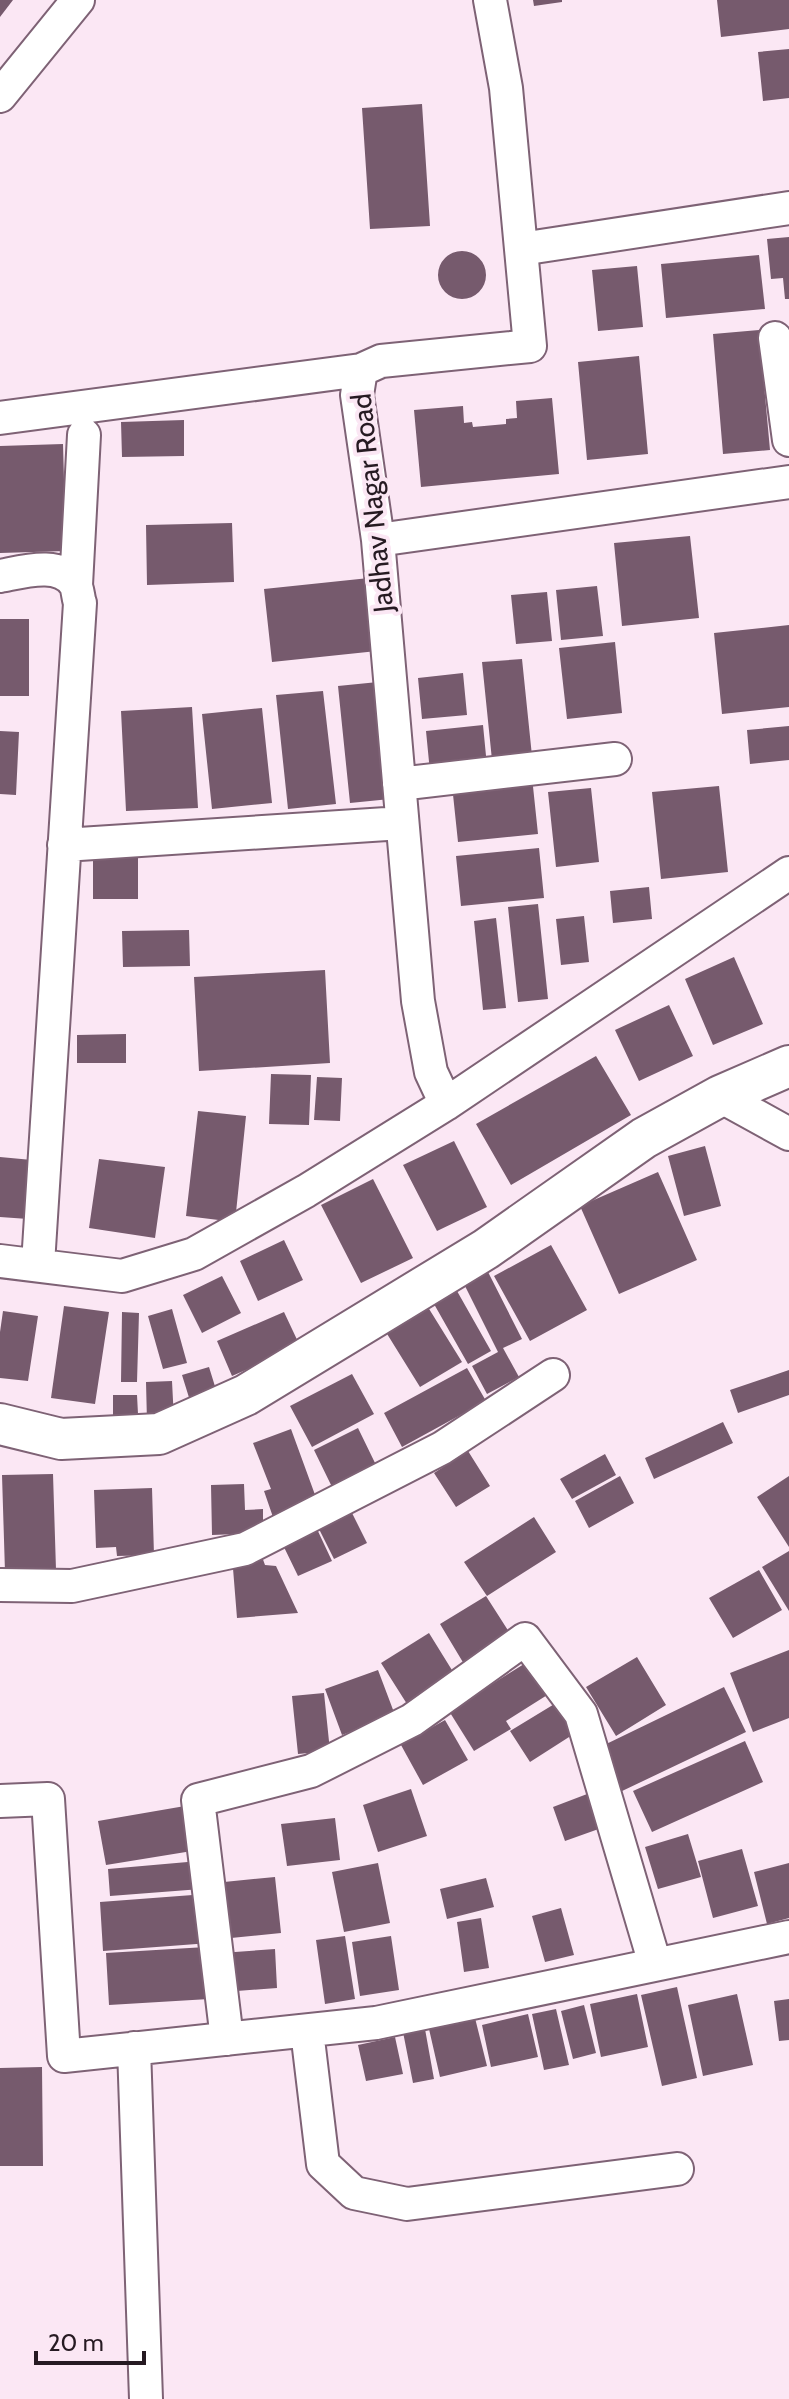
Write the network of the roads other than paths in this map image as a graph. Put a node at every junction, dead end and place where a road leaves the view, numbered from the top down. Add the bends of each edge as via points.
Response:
1 (78, 0) edge
2 (490, 0) edge
3 (0, 96) edge
4 (789, 208) edge
5 (521, 249) junction
6 (775, 338) dead end
7 (361, 370) junction
8 (0, 418) edge
9 (84, 435) dead end
10 (789, 440) edge
11 (789, 482) edge
12 (378, 540) junction
13 (0, 576) edge
14 (76, 585) junction
15 (615, 759) dead end
16 (399, 784) junction
17 (402, 823) junction
18 (64, 845) junction
19 (789, 873) edge
20 (789, 1066) edge
21 (720, 1096) junction
22 (446, 1104) junction
23 (789, 1134) edge
24 (0, 1261) edge
25 (38, 1264) junction
26 (553, 1375) dead end
27 (0, 1424) edge
28 (0, 1585) edge
29 (0, 1801) edge
30 (789, 1937) edge
31 (655, 1964) junction
32 (307, 2031) junction
33 (227, 2039) junction
34 (134, 2048) junction
35 (677, 2169) dead end
36 (146, 2399) edge

1 - 3 street
2 - 5 street, Jadhav Nagar Road via 506,88
4 - 5 street
5 - 7 street, Jadhav Nagar Road via 530,346 381,361
6 - 10 street
7 - 8 street
7 - 12 street, Jadhav Nagar Road via 357,395
9 - 14 street
11 - 12 street
12 - 16 street, Jadhav Nagar Road
13 - 14 street via 41,569 64,573
14 - 18 street via 80,603
15 - 16 street
16 - 17 street, Jadhav Nagar Road
17 - 18 street
17 - 22 street, Jadhav Nagar Road via 418,1001 431,1072
18 - 25 street
19 - 22 street
20 - 21 street
21 - 23 street
21 - 27 street via 644,1138 486,1249 246,1395 159,1434 61,1439
22 - 25 street via 194,1254 122,1276
24 - 25 street
26 - 28 street via 442,1448 245,1549 72,1586
29 - 34 street via 48,1799 64,2056
30 - 31 street
31 - 32 street via 376,2023
31 - 33 street via 581,1714 525,1639 412,1720 311,1771 198,1800
32 - 33 street
32 - 35 street via 323,2164 354,2193 407,2204
33 - 34 street
34 - 36 street

